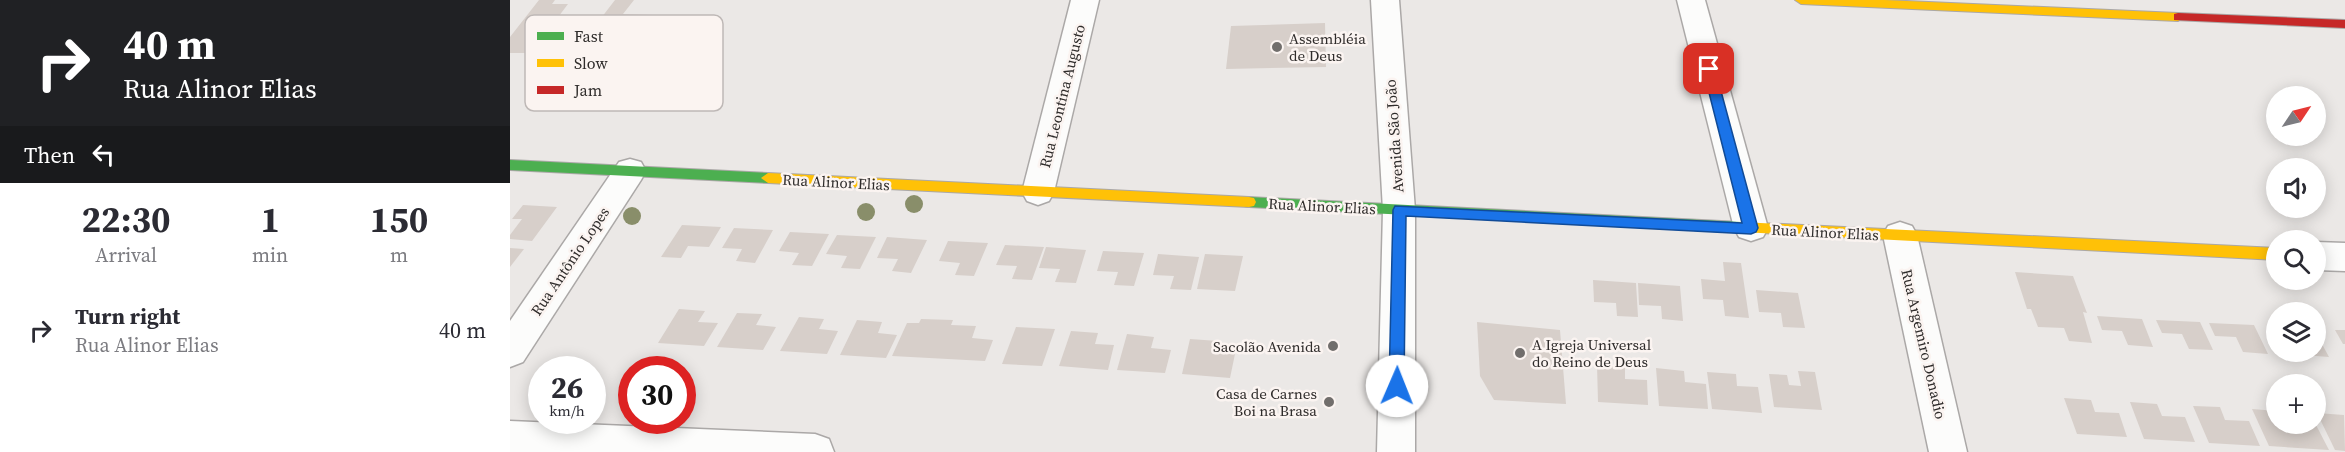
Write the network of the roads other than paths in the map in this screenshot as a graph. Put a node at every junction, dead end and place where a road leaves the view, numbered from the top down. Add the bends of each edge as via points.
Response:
1 (1085, 0) edge
2 (1385, 0) edge
3 (1691, 0) edge
4 (1801, 0) edge
5 (2345, 24) edge
6 (510, 165) edge
7 (630, 171) junction
8 (1038, 192) junction
9 (1399, 210) junction
10 (1751, 228) junction
11 (1900, 235) junction
12 (2266, 253) edge
13 (2326, 256) edge
14 (2345, 257) edge
15 (510, 351) edge
16 (510, 439) edge
17 (815, 452) edge
18 (1396, 452) edge
19 (1948, 452) edge

1 - 8 street, Rua Leontina Augusto
2 - 9 street, Avenida São João
3 - 10 street
4 - 5 street
6 - 7 street, Rua Alinor Elias
7 - 8 street, Rua Alinor Elias
7 - 15 street, Rua Antônio Lopes
8 - 9 street, Rua Alinor Elias
9 - 10 street, Rua Alinor Elias
9 - 18 street, Avenida São João
10 - 11 street, Rua Alinor Elias
11 - 12 street, Rua Alinor Elias
11 - 19 street, Rua Argemiro Donadio
13 - 14 street
16 - 17 street

